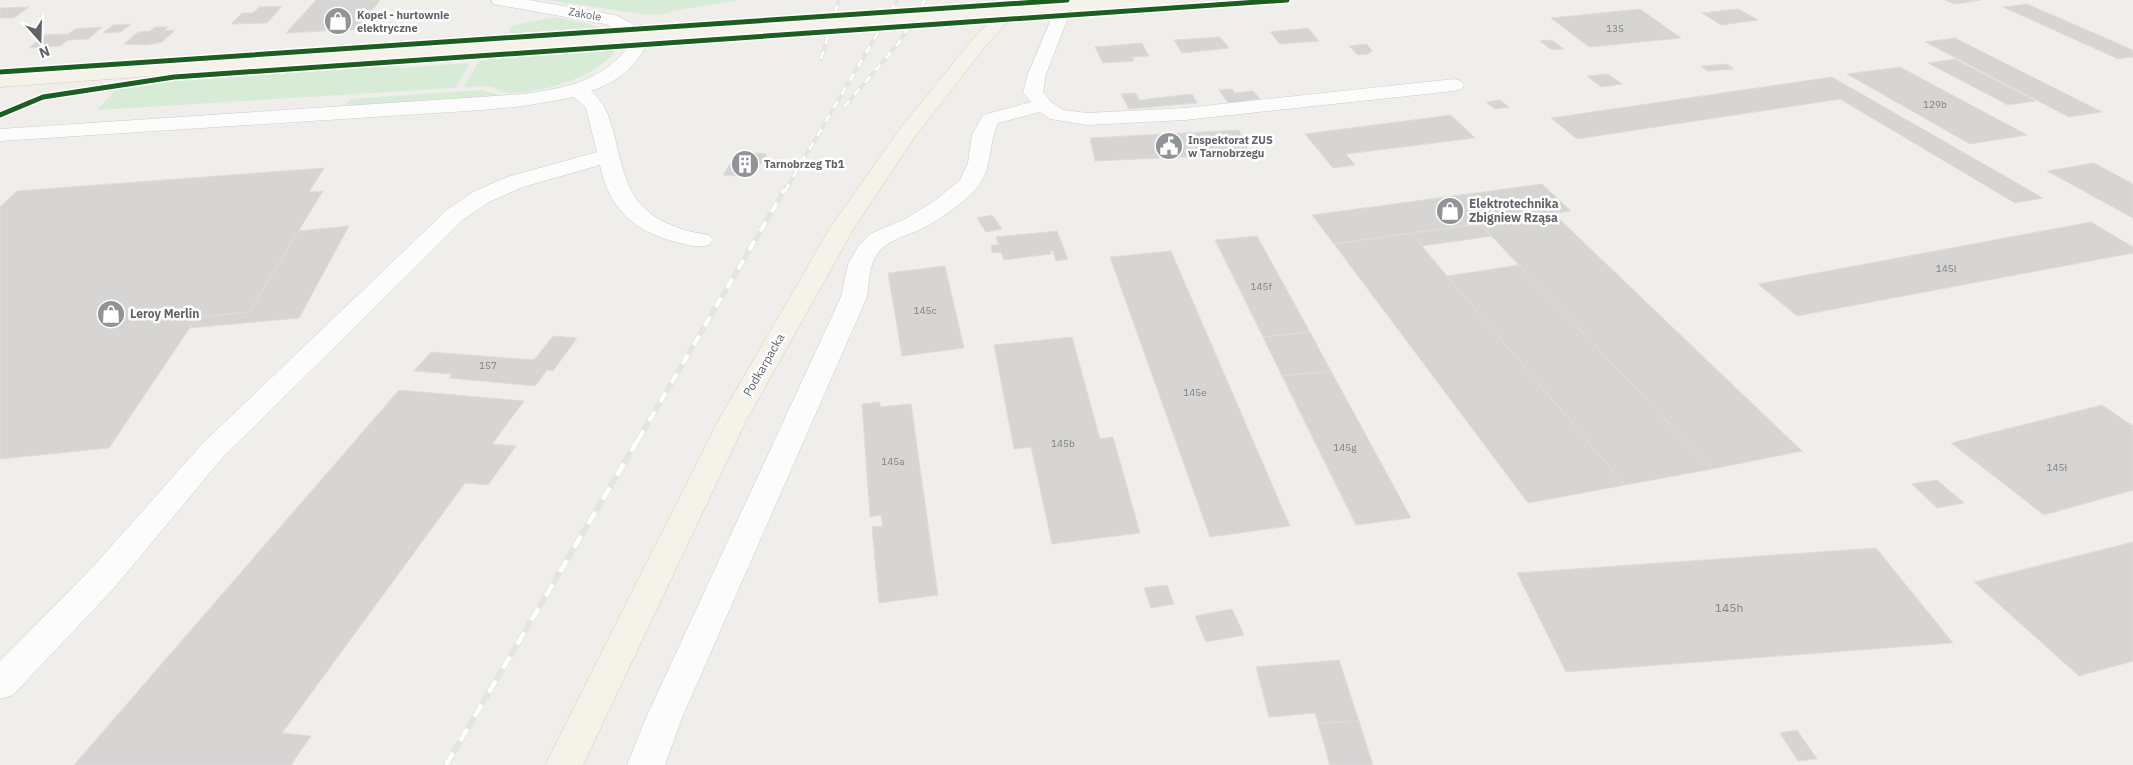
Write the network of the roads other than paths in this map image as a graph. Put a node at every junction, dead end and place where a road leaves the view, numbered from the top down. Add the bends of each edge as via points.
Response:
1 (499, 0) edge
2 (1019, 0) edge
3 (1067, 0) edge
4 (1170, 0) edge
5 (36, 78) junction
6 (0, 80) edge
7 (1454, 85) dead end
8 (577, 89) junction
9 (0, 90) edge
10 (1043, 105) junction
11 (0, 136) edge
12 (608, 156) junction
13 (701, 240) dead end
14 (0, 684) edge
15 (564, 765) edge
16 (646, 765) edge

1 - 8 street, Zakole via 594,15 625,25 635,32 640,42 635,54 622,68
2 - 15 main road, Podkarpacka via 978,44 906,134 842,228 731,423
3 - 10 street via 1037,74 1033,92
4 - 5 main road, bridge
5 - 6 main road
5 - 9 main road
7 - 10 street via 1186,114 1087,119 1057,114
8 - 11 street via 544,97 482,104
8 - 12 street via 595,106
10 - 16 street via 990,118 982,136 979,163 969,184 941,207 880,238 867,250 860,264 854,297 663,720
12 - 13 street via 618,189 637,217 669,233
12 - 14 street via 515,182 456,214 213,450 102,579

